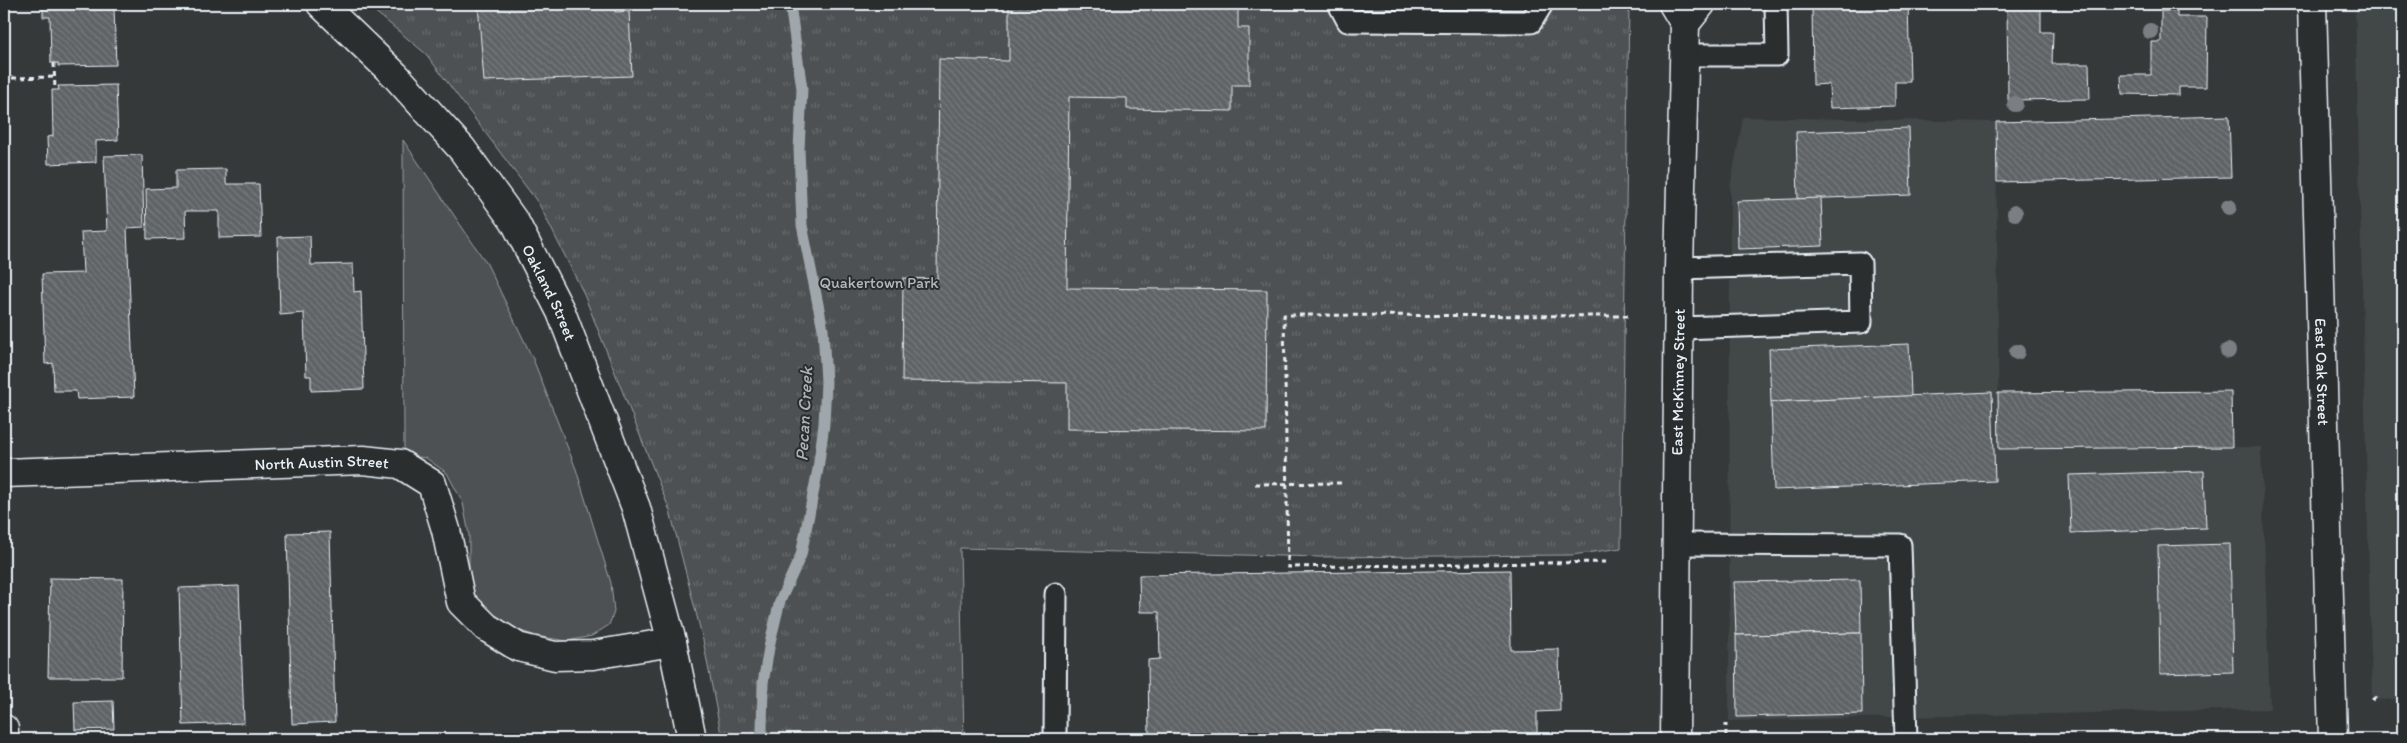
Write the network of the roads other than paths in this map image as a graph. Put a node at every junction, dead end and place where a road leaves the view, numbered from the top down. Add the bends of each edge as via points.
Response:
1 (321, 4) edge
2 (1339, 4) edge
3 (1542, 4) edge
4 (1776, 4) edge
5 (2312, 4) edge
6 (1686, 11) edge
7 (1684, 55) junction
8 (1679, 268) junction
9 (1680, 328) junction
10 (4, 473) edge
11 (1678, 544) junction
12 (1056, 594) dead end
13 (672, 642) junction
14 (4, 729) edge
15 (4, 739) edge
16 (692, 739) edge
17 (1055, 739) edge
18 (1675, 739) edge
19 (1906, 739) edge
20 (2333, 739) edge

1 - 13 street, Oakland Street via 396,75 462,149 516,224 561,312 636,508
2 - 3 lane via 1348,21 1521,22 1531,22
4 - 7 lane via 1777,55
5 - 20 street, East Oak Street
6 - 7 street, East McKinney Street
7 - 8 street, East McKinney Street
8 - 9 street, East McKinney Street
8 - 9 lane via 1860,264 1861,322
9 - 11 street, East McKinney Street
10 - 13 street, North Austin Street via 363,460 400,464 432,484 446,530 461,602 486,627 518,647 555,656 593,655
11 - 18 street, East McKinney Street
11 - 19 lane via 1900,545
12 - 17 lane
13 - 16 street, Oakland Street
14 - 15 street

